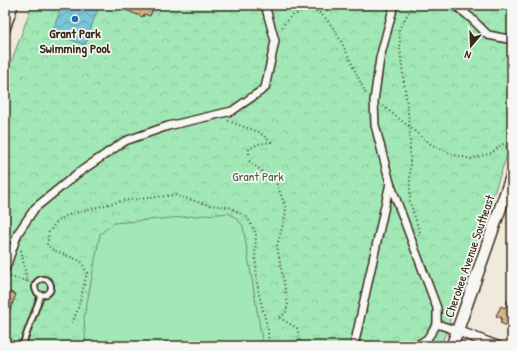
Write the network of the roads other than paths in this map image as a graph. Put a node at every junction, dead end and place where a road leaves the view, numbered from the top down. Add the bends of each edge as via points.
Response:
1 (13, 5) edge
2 (265, 5) edge
3 (394, 5) edge
4 (455, 5) edge
5 (5, 29) edge
6 (512, 36) edge
7 (512, 175) edge
8 (390, 183) junction
9 (5, 270) edge
10 (41, 296) junction
11 (437, 324) junction
12 (458, 331) junction
13 (22, 346) edge
14 (354, 346) edge
15 (416, 346) edge
16 (452, 346) edge
17 (497, 346) edge

1 - 5 street
2 - 9 street via 275,40 265,88 232,111 168,126 125,141 78,173 35,208 18,233
3 - 8 street via 380,58 374,101 375,125
4 - 6 street via 488,35 508,39
7 - 12 street, Cherokee Avenue Southeast
8 - 11 street via 437,308
8 - 14 street
10 - 10 lane via 50,292 51,284 42,279 35,285 35,291
10 - 13 lane
11 - 12 street
11 - 15 street via 426,339
12 - 16 street, Cherokee Avenue Southeast
12 - 17 street

